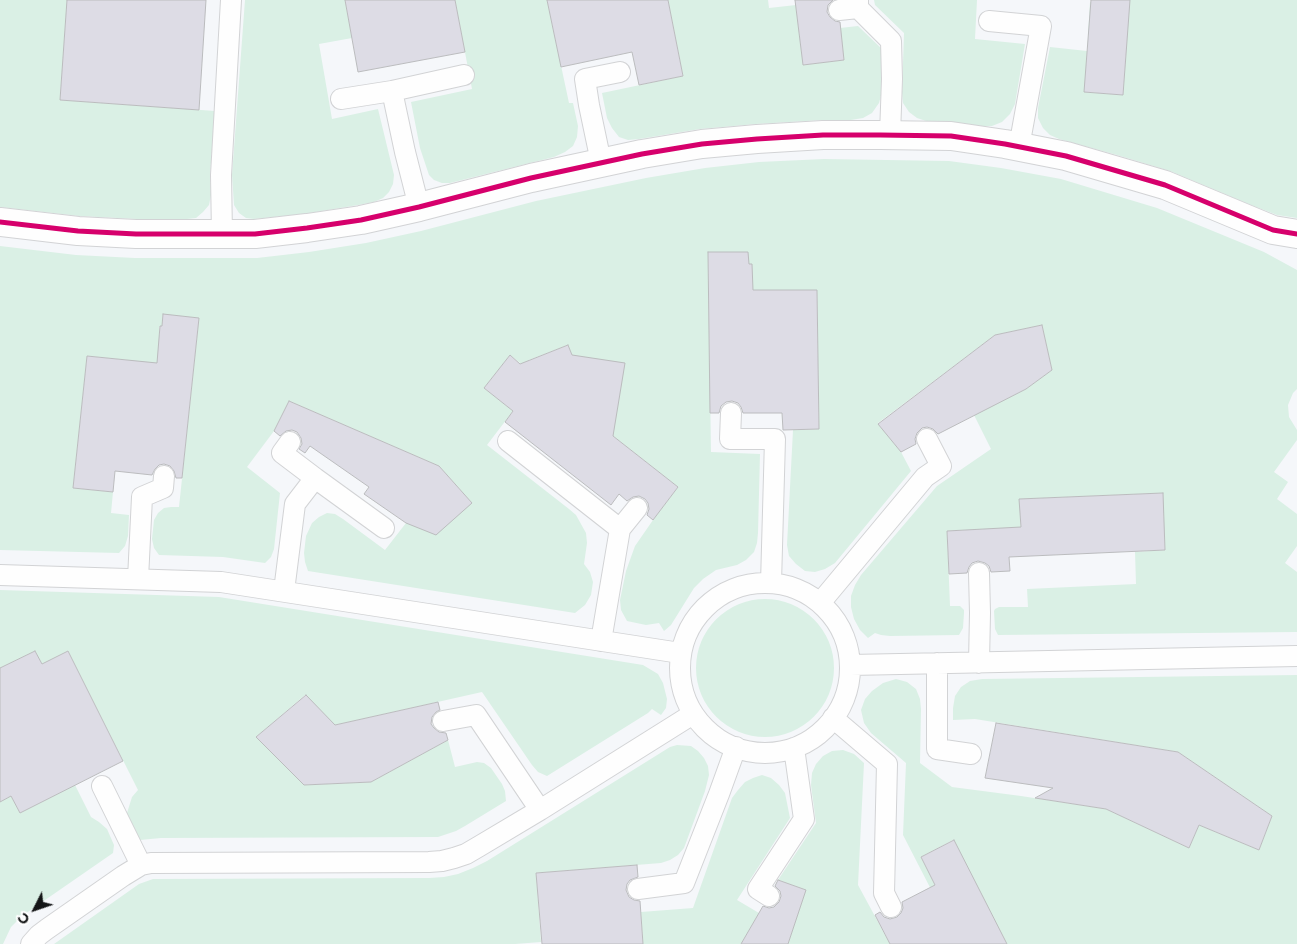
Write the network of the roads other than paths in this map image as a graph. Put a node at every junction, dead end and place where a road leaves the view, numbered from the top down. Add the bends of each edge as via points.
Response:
1 (231, 0) edge
2 (858, 4) edge
3 (839, 10) dead end
4 (989, 21) dead end
5 (620, 72) dead end
6 (464, 75) dead end
7 (392, 91) junction
8 (342, 99) dead end
9 (890, 135) junction
10 (1019, 147) junction
11 (601, 162) junction
12 (419, 207) junction
13 (0, 222) edge
14 (222, 234) junction
15 (1289, 235) edge
16 (730, 413) dead end
17 (927, 439) dead end
18 (290, 442) dead end
19 (508, 442) dead end
20 (164, 476) dead end
21 (315, 478) junction
22 (636, 508) dead end
23 (384, 528) dead end
24 (620, 529) junction
25 (979, 573) dead end
26 (0, 575) edge
27 (138, 578) junction
28 (771, 583) junction
29 (284, 591) junction
30 (820, 602) junction
31 (601, 640) junction
32 (680, 653) junction
33 (1297, 656) edge
34 (937, 663) junction
35 (979, 663) junction
36 (850, 665) junction
37 (693, 714) junction
38 (833, 718) junction
39 (443, 721) dead end
40 (736, 747) junction
41 (794, 748) junction
42 (971, 754) dead end
43 (102, 786) dead end
44 (540, 810) junction
45 (141, 865) junction
46 (638, 889) dead end
47 (769, 896) dead end
48 (892, 907) dead end
49 (31, 944) edge

1 - 14 lane via 221,175
2 - 3 lane
2 - 9 lane via 892,41
4 - 10 lane via 1040,26
5 - 11 lane via 584,71
6 - 7 lane
7 - 8 lane
7 - 12 lane
9 - 10 street via 951,136
9 - 11 street via 757,138
10 - 15 street via 1066,156 1165,185
11 - 12 street
12 - 14 street via 306,228
13 - 14 street via 126,234
16 - 28 lane via 730,439 775,439
17 - 30 lane via 941,466 925,477
18 - 21 lane via 282,453
19 - 24 lane
20 - 27 lane via 163,488 142,497
21 - 23 lane
21 - 29 lane via 295,504
22 - 24 lane
24 - 31 lane
25 - 35 lane
26 - 27 lane
27 - 29 lane via 221,582
28 - 30 lane via 801,590
28 - 32 lane via 736,588 716,598 699,613 687,631
29 - 31 lane
30 - 36 lane via 845,639
31 - 32 lane
32 - 37 lane via 680,675
33 - 35 lane
34 - 35 lane
34 - 36 lane
34 - 42 lane via 937,749
36 - 38 lane via 842,704
37 - 40 lane via 710,733
37 - 44 lane
38 - 41 lane via 814,738
38 - 48 lane via 887,764 884,893
39 - 44 lane via 476,715
40 - 41 lane via 750,752
40 - 46 lane via 684,883
41 - 47 lane via 804,819 758,889
43 - 45 lane
44 - 45 lane via 466,854 442,861
45 - 49 lane via 47,929

